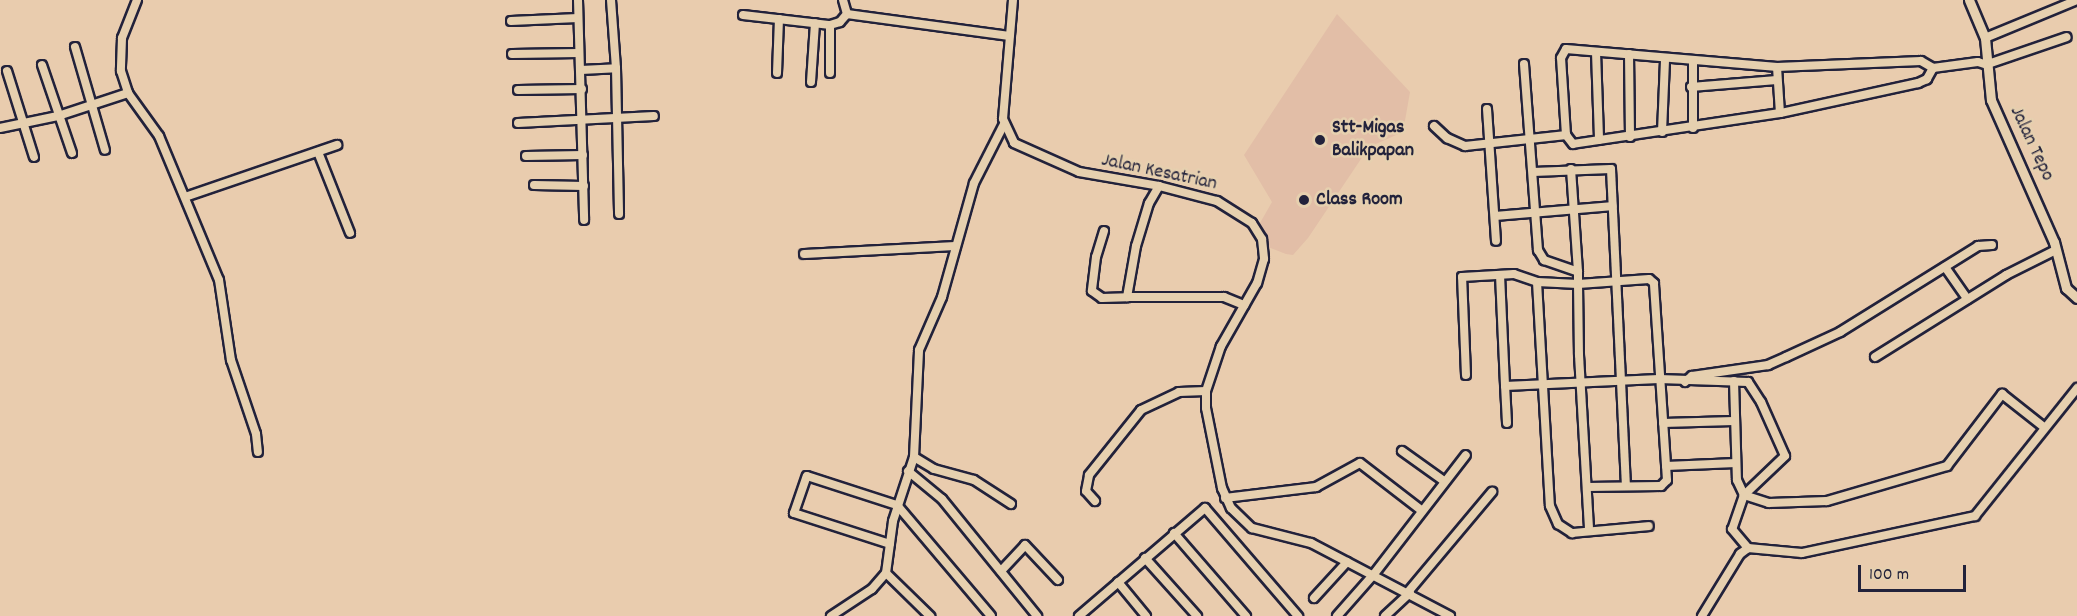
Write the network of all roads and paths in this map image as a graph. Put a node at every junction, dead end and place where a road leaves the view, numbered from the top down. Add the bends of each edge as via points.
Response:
1 (137, 0) edge
2 (578, 0) edge
3 (611, 0) edge
4 (843, 0) edge
5 (1013, 0) edge
6 (1969, 0) edge
7 (2077, 0) edge
8 (847, 14) junction
9 (743, 15) dead end
10 (578, 18) junction
11 (779, 19) junction
12 (511, 21) dead end
13 (815, 23) junction
14 (830, 25) junction
15 (1010, 36) junction
16 (2067, 37) dead end
17 (1985, 38) junction
18 (75, 47) dead end
19 (1596, 52) junction
20 (579, 53) junction
21 (512, 54) dead end
22 (1629, 54) junction
23 (1665, 59) junction
24 (1693, 60) junction
25 (1524, 64) dead end
26 (1987, 64) junction
27 (42, 65) dead end
28 (1777, 67) junction
29 (616, 68) junction
30 (1933, 68) junction
31 (581, 70) junction
32 (7, 71) dead end
33 (777, 73) dead end
34 (830, 73) dead end
35 (1777, 80) junction
36 (811, 82) dead end
37 (1691, 87) junction
38 (582, 88) junction
39 (518, 90) dead end
40 (128, 93) junction
41 (92, 105) junction
42 (1487, 109) dead end
43 (1780, 113) junction
44 (58, 116) junction
45 (654, 116) dead end
46 (616, 118) junction
47 (582, 120) junction
48 (518, 123) dead end
49 (25, 124) junction
50 (1004, 124) junction
51 (1434, 126) dead end
52 (0, 128) edge
53 (1693, 128) junction
54 (1662, 132) junction
55 (1566, 135) junction
56 (1630, 137) junction
57 (1529, 138) junction
58 (1599, 140) junction
59 (1491, 142) junction
60 (337, 145) dead end
61 (105, 150) dead end
62 (318, 152) junction
63 (72, 153) dead end
64 (583, 155) junction
65 (526, 156) dead end
66 (34, 157) dead end
67 (1571, 169) junction
68 (1533, 172) junction
69 (534, 185) dead end
70 (584, 186) junction
71 (1160, 186) junction
72 (185, 197) junction
73 (1612, 206) junction
74 (1574, 210) junction
75 (1535, 212) junction
76 (619, 214) dead end
77 (1496, 216) junction
78 (584, 220) dead end
79 (1104, 231) dead end
80 (350, 233) dead end
81 (1496, 241) dead end
82 (1992, 244) dead end
83 (956, 246) junction
84 (2056, 250) junction
85 (804, 254) dead end
86 (1945, 267) junction
87 (1578, 272) junction
88 (1500, 275) junction
89 (1617, 280) junction
90 (1538, 282) junction
91 (1578, 284) junction
92 (1127, 297) junction
93 (1967, 298) junction
94 (2077, 298) edge
95 (1244, 305) junction
96 (1875, 357) dead end
97 (1466, 375) dead end
98 (1659, 379) junction
99 (1622, 381) junction
100 (1734, 381) junction
101 (1685, 382) junction
102 (1581, 384) junction
103 (1505, 386) junction
104 (1541, 386) junction
105 (2077, 388) edge
106 (1206, 391) junction
107 (1734, 421) junction
108 (1507, 423) dead end
109 (1663, 423) junction
110 (2044, 427) junction
111 (1402, 451) dead end
112 (258, 452) dead end
113 (1466, 455) dead end
114 (914, 457) junction
115 (1736, 463) junction
116 (1666, 466) junction
117 (908, 471) junction
118 (1444, 481) junction
119 (1626, 486) junction
120 (1587, 487) junction
121 (1492, 492) dead end
122 (1744, 495) junction
123 (1225, 498) junction
124 (1095, 501) dead end
125 (1011, 504) dead end
126 (897, 505) junction
127 (1420, 510) junction
128 (1648, 526) dead end
129 (1589, 531) junction
130 (1174, 533) junction
131 (890, 544) junction
132 (1748, 548) junction
133 (1145, 558) junction
134 (1347, 562) junction
135 (1001, 571) junction
136 (886, 573) junction
137 (1374, 574) junction
138 (1058, 580) dead end
139 (1118, 582) junction
140 (1409, 592) junction
141 (1314, 598) dead end
142 (1437, 613) edge
143 (831, 616) edge
144 (930, 616) edge
145 (991, 616) edge
146 (1037, 616) edge
147 (1079, 616) edge
148 (1146, 616) edge
149 (1197, 616) edge
150 (1246, 616) edge
151 (1298, 616) edge
152 (1336, 616) edge
153 (1385, 616) edge
154 (1450, 616) edge
155 (1702, 616) edge

1 - 40 street via 119,53
2 - 10 street
3 - 29 street
4 - 8 street
5 - 15 street
6 - 17 street, Jalan Tepo
7 - 17 street
8 - 14 street
8 - 15 street
9 - 11 street
10 - 12 street
10 - 20 street
11 - 13 street
11 - 33 street
13 - 14 street
13 - 36 street
14 - 34 street
15 - 50 street
16 - 26 street
17 - 26 street, Jalan Tepo
18 - 41 street
19 - 22 street
19 - 55 street via 1566,49 1562,53
19 - 58 street
20 - 21 street
20 - 31 street
22 - 23 street
22 - 56 street
23 - 24 street
23 - 54 street
24 - 28 street
24 - 37 street
25 - 57 street
26 - 30 street
26 - 84 street, Jalan Tepo via 1991,100
27 - 44 street
28 - 30 street via 1921,61
28 - 35 street
29 - 31 street
29 - 46 street
30 - 43 street via 1927,79 1918,83
31 - 38 street
32 - 49 street
35 - 37 street
35 - 43 street
37 - 53 street
38 - 39 street
38 - 47 street
40 - 41 street
40 - 72 street via 159,136
41 - 44 street
41 - 61 street
42 - 59 street
43 - 53 street
44 - 49 street
44 - 63 street
45 - 46 street
46 - 47 street
46 - 76 street
47 - 48 street
47 - 64 street
49 - 52 street
49 - 66 street
50 - 71 street, Jalan Kesatrian via 1010,139 1020,148 1051,162 1098,177
50 - 83 street via 974,183
51 - 59 street via 1460,144
53 - 54 street
54 - 56 street
55 - 57 street
55 - 58 street via 1569,143
56 - 58 street
57 - 59 street
57 - 68 street
59 - 77 street
60 - 62 street
62 - 72 street
62 - 80 street
64 - 65 street
64 - 70 street
67 - 68 street
67 - 73 street via 1611,168
67 - 74 street
68 - 75 street
69 - 70 street
70 - 78 street
71 - 92 street via 1149,203 1136,246
71 - 95 street, Jalan Kesatrian via 1227,206 1257,229 1264,259 1257,283
72 - 112 street via 219,280 231,360 256,434
73 - 74 street
73 - 89 street
74 - 75 street
74 - 87 street
75 - 77 street
75 - 87 street via 1540,256
77 - 81 street
79 - 92 street via 1092,291 1102,298
82 - 86 street via 1978,246
83 - 85 street
83 - 114 street via 942,297 917,359
84 - 93 street
84 - 94 street, Jalan Tepo via 2066,288
86 - 93 street
86 - 101 street via 1840,332 1768,365 1692,376
87 - 91 street
88 - 90 street via 1519,275
88 - 97 street via 1469,275 1461,279
88 - 103 street
89 - 91 street
89 - 98 street via 1647,279 1654,283
89 - 99 street
90 - 91 street
90 - 104 street
91 - 102 street
92 - 95 street via 1224,297
93 - 96 street
95 - 106 street, Jalan Kesatrian via 1221,346
98 - 99 street
98 - 101 street
98 - 109 street
99 - 102 street
99 - 119 street
100 - 101 street
100 - 107 street
100 - 122 street via 1752,385 1785,456
102 - 104 street
102 - 120 street
103 - 104 street
103 - 108 street
104 - 129 street via 1548,491 1554,518 1572,533
105 - 110 street
106 - 123 street, Jalan Kesatrian
106 - 124 street via 1179,392 1141,410 1089,475 1086,491
107 - 109 street
107 - 115 street
109 - 116 street
110 - 122 street via 2002,394 1944,467 1827,501 1779,504
110 - 132 street via 2024,458 1975,516 1810,552
111 - 118 street
113 - 118 street
114 - 117 street
114 - 125 street via 934,469 974,480
115 - 116 street
115 - 122 street
116 - 119 street via 1665,484
117 - 126 street
117 - 135 street via 942,500
118 - 127 street
119 - 120 street
120 - 129 street
121 - 140 street
122 - 132 street via 1731,525
123 - 127 street via 1316,488 1360,463
123 - 134 street via 1252,528 1301,539
126 - 131 street
126 - 131 street via 807,476 794,513
126 - 145 street
127 - 137 street
128 - 129 street
130 - 133 street
130 - 150 street
130 - 151 street via 1205,508
131 - 136 street
132 - 155 street via 1740,554
133 - 139 street
133 - 149 street
134 - 137 street
134 - 141 street
135 - 138 street via 1025,545
135 - 146 street
136 - 143 street via 872,589
136 - 144 street
137 - 140 street
137 - 152 street
139 - 147 street
139 - 148 street
140 - 142 street
140 - 153 street
142 - 154 street

